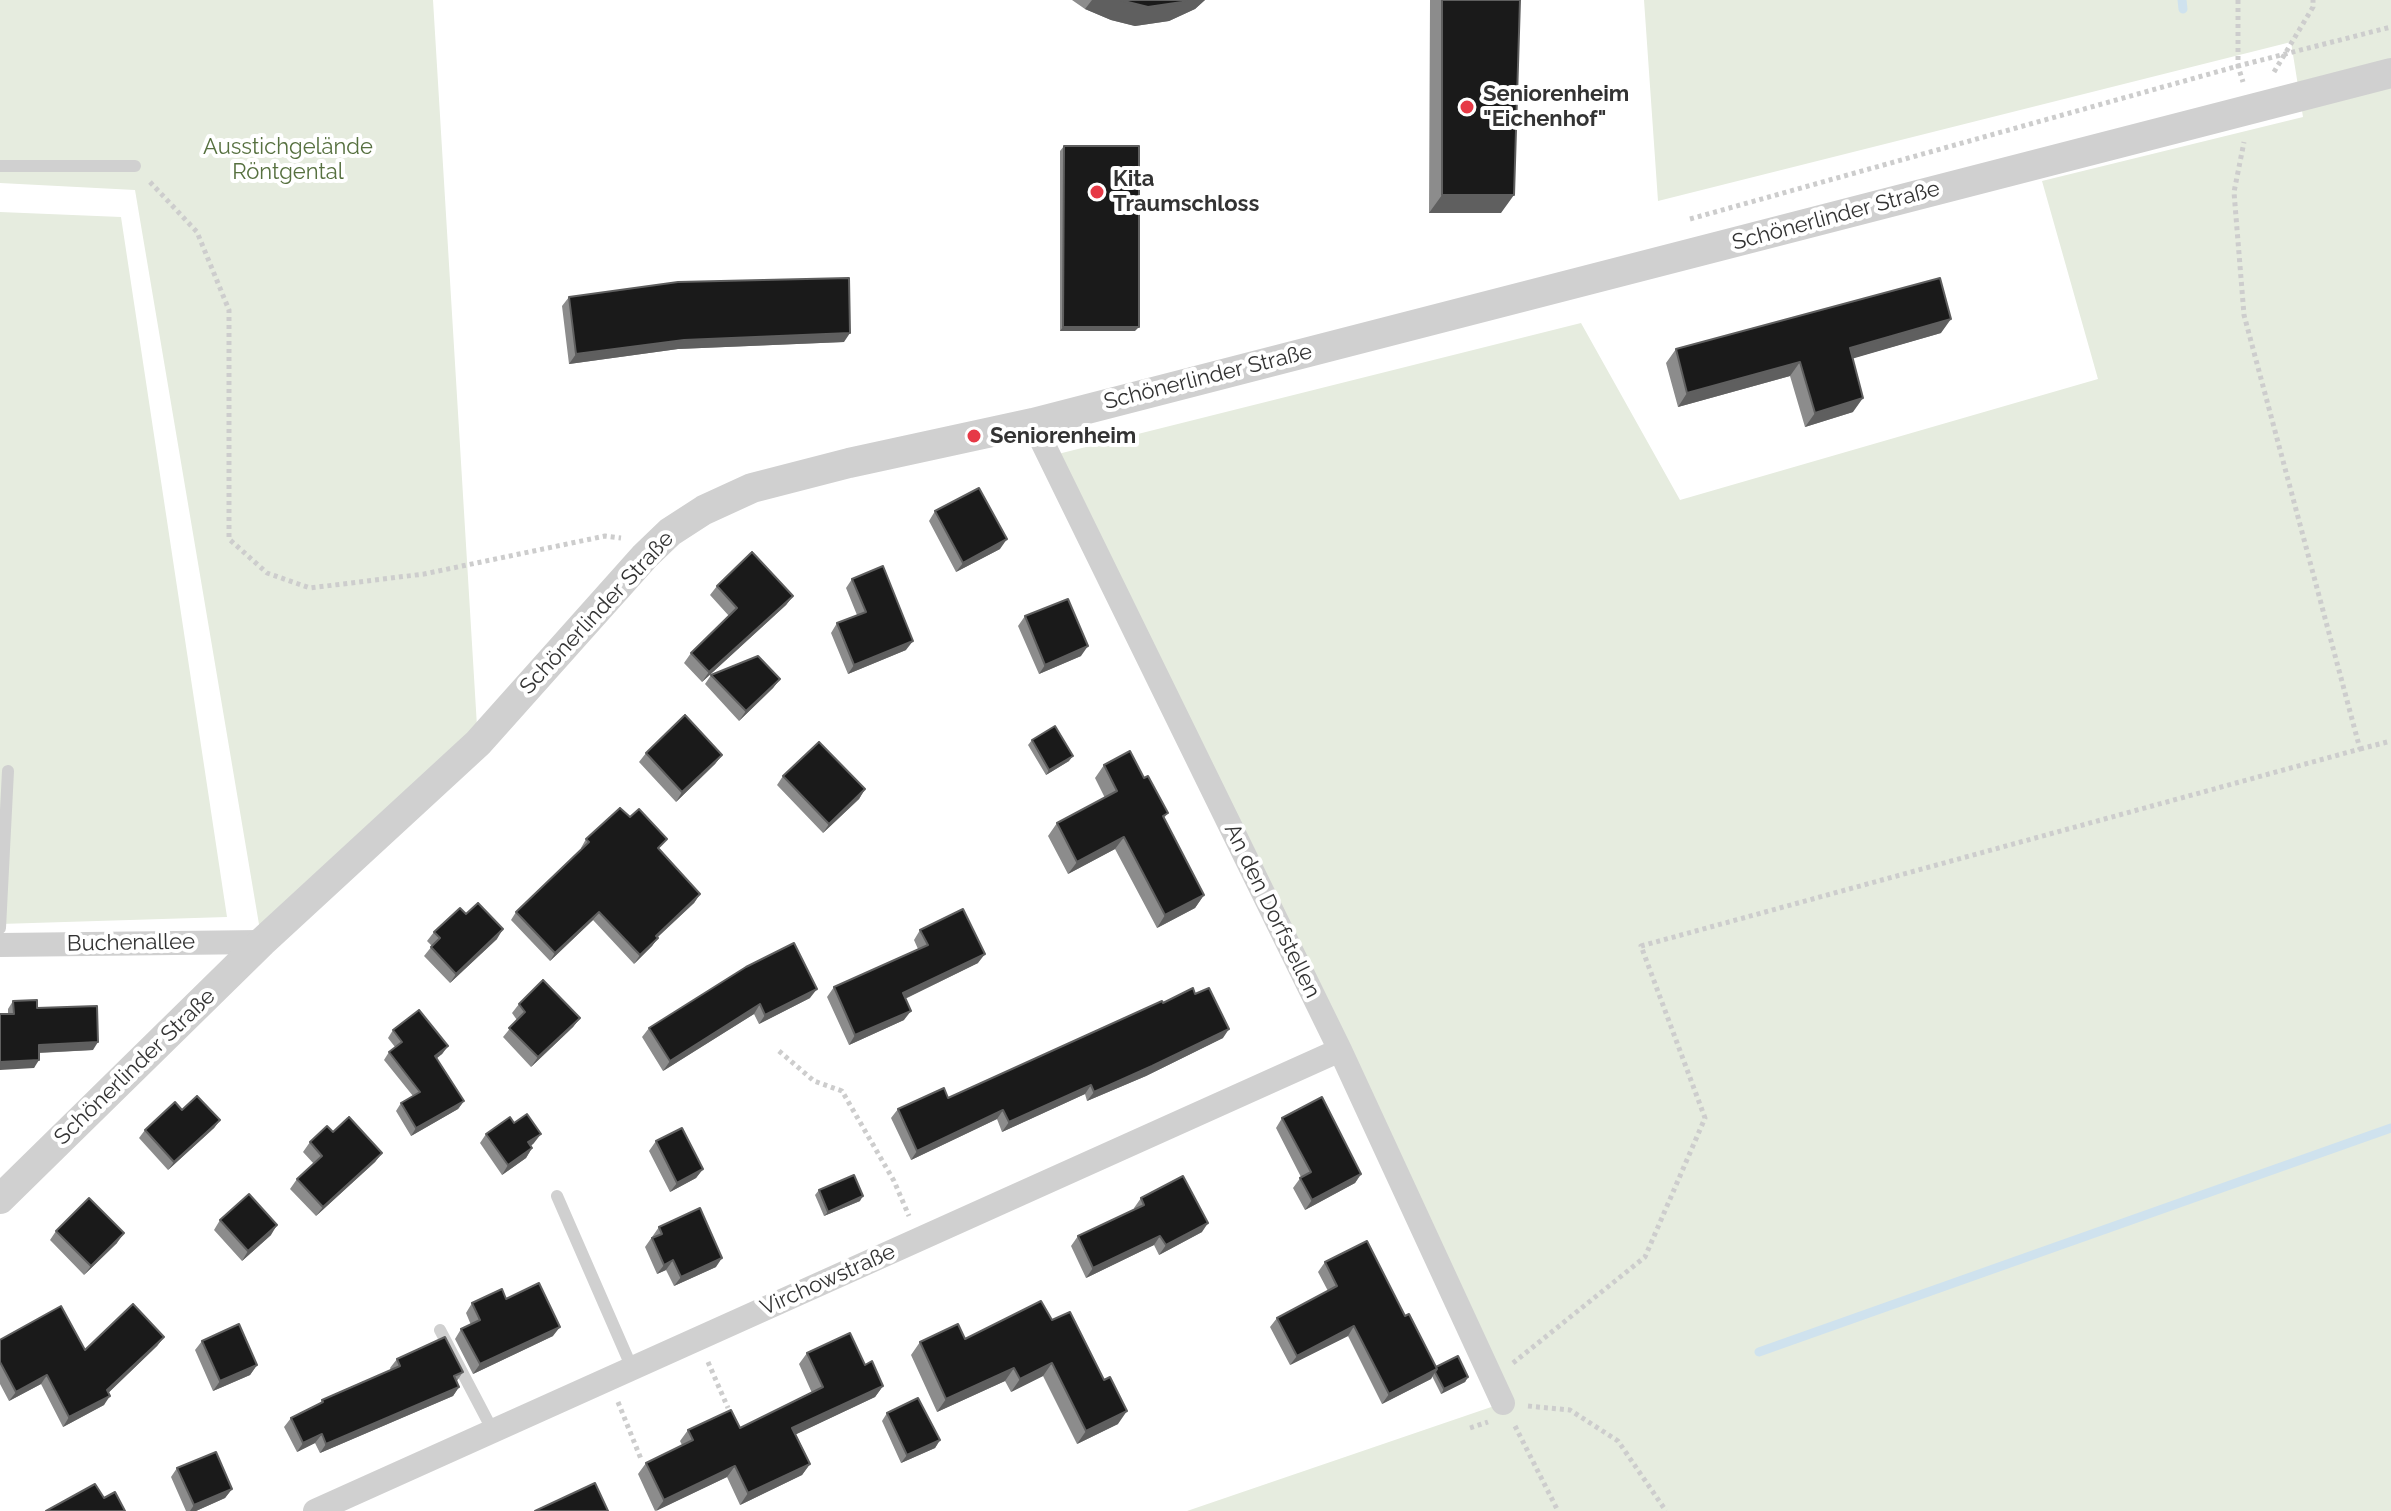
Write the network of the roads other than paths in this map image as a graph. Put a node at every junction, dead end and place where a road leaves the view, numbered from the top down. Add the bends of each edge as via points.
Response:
1 (2391, 73) edge
2 (0, 166) edge
3 (135, 166) road end
4 (1033, 423) junction
5 (8, 771) dead end
6 (0, 928) edge
7 (262, 942) junction
8 (0, 945) edge
9 (1340, 1050) junction
10 (557, 1196) dead end
11 (0, 1199) edge
12 (440, 1330) dead end
13 (632, 1368) junction
14 (1503, 1403) road end
15 (493, 1431) junction
16 (315, 1511) edge

1 - 4 street, Schönerlinder Straße
2 - 3 lane
4 - 7 street, Schönerlinder Straße via 752,488 670,532 478,743
4 - 9 street, An den Dorfstellen
5 - 6 lane
7 - 8 street, Buchenallee
7 - 11 street, Schönerlinder Straße
9 - 13 street, Virchowstraße
9 - 14 street, An den Dorfstellen
10 - 13 lane
12 - 15 lane
13 - 15 street, Virchowstraße
15 - 16 street, Virchowstraße

